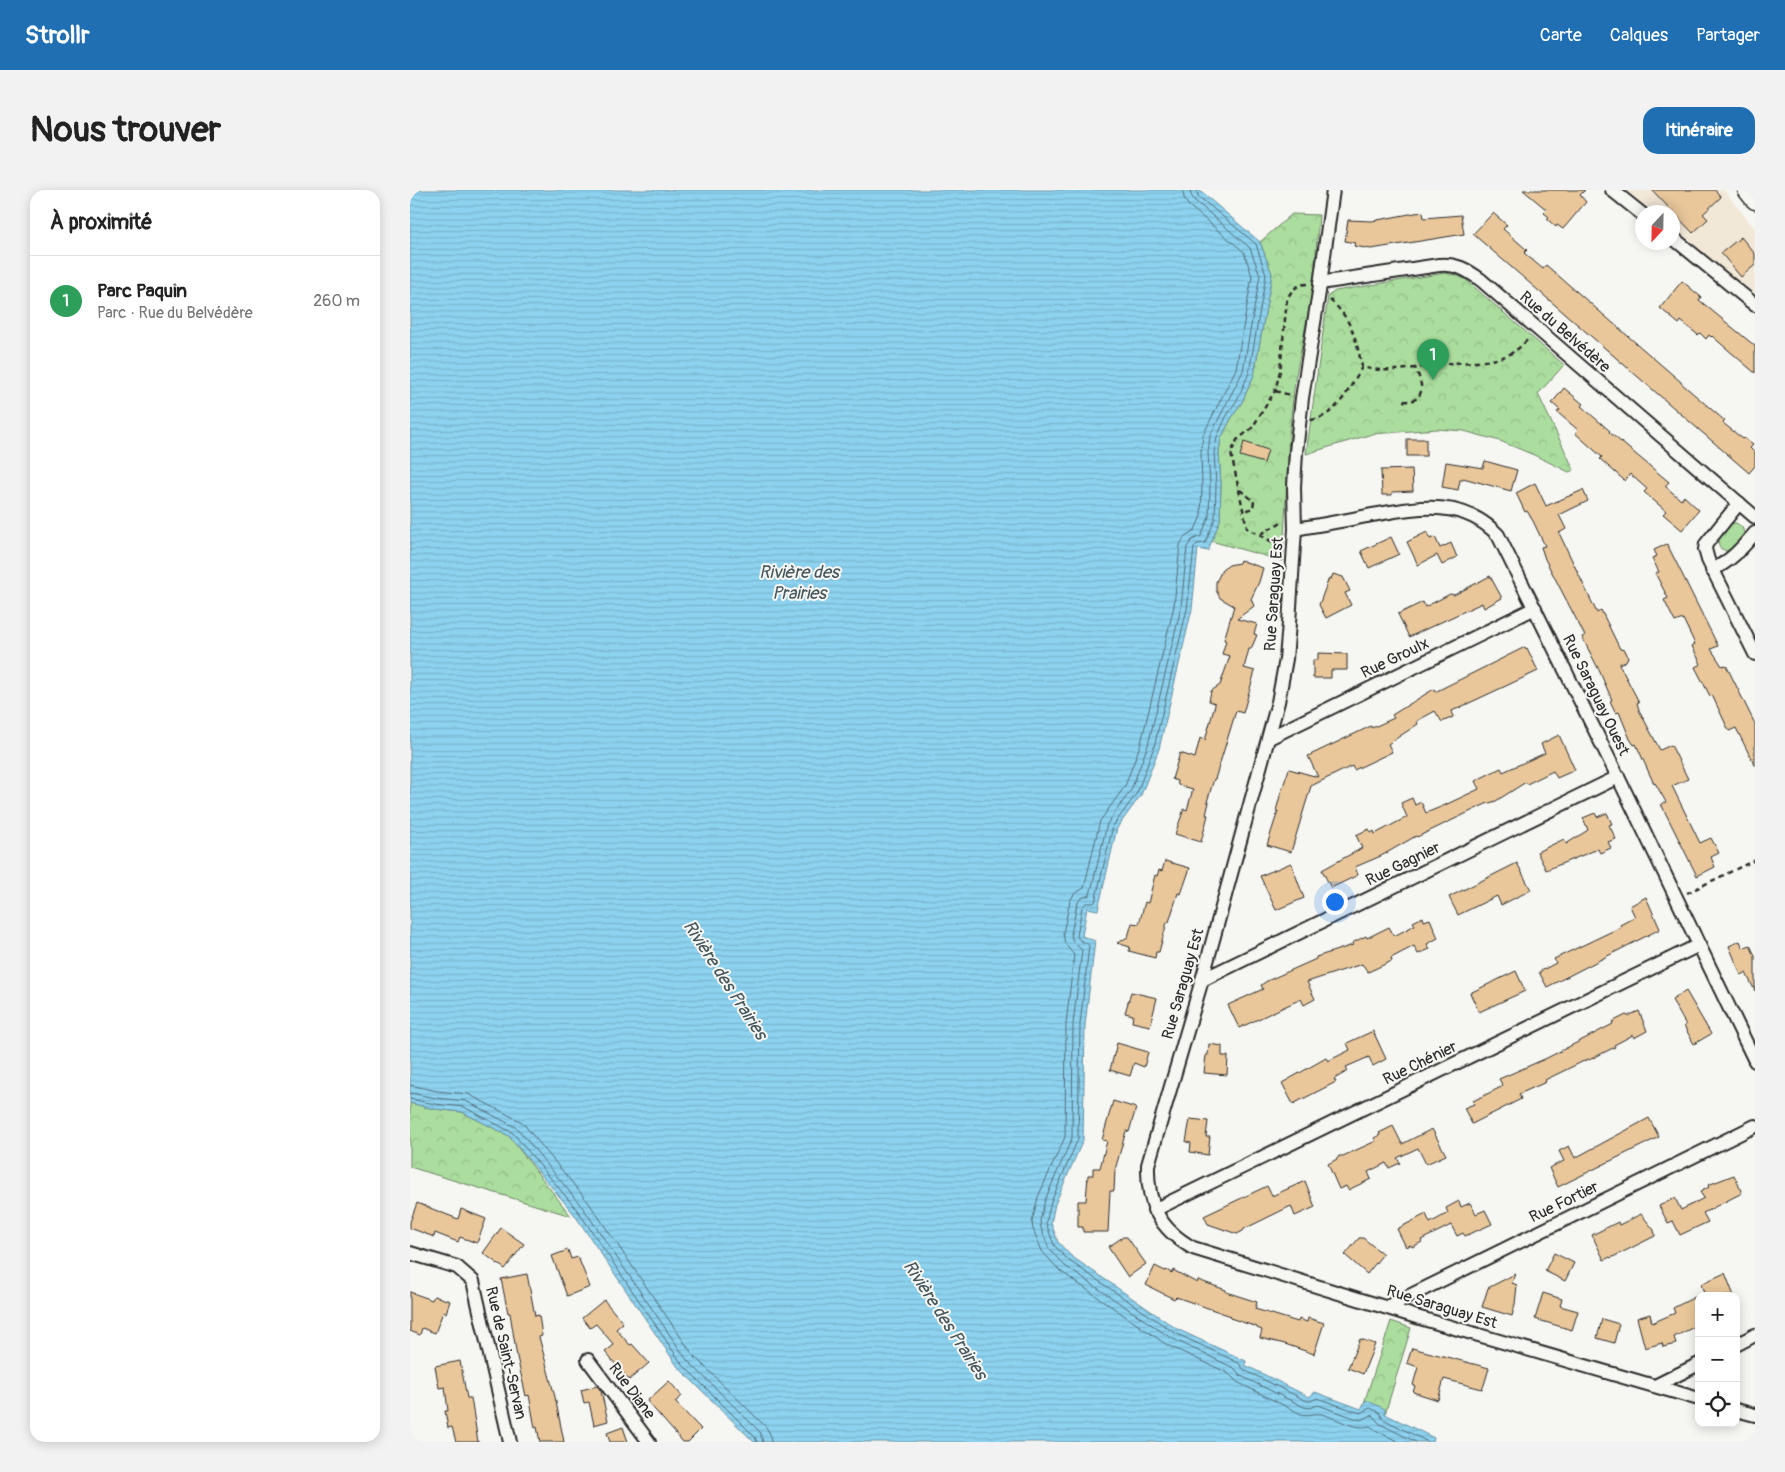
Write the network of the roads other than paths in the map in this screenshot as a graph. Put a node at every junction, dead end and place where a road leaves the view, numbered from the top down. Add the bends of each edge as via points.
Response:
1 (1332, 190) edge
2 (1612, 190) edge
3 (1747, 190) edge
4 (1755, 200) edge
5 (1635, 208) edge
6 (1680, 244) edge
7 (1319, 287) junction
8 (1755, 305) edge
9 (1739, 503) junction
10 (1755, 517) edge
11 (1295, 529) junction
12 (1755, 532) edge
13 (1712, 570) junction
14 (1535, 608) junction
15 (1755, 654) edge
16 (1269, 738) junction
17 (1618, 777) junction
18 (1699, 945) junction
19 (1202, 980) junction
20 (1755, 1061) edge
21 (1755, 1126) edge
22 (1154, 1210) junction
23 (410, 1252) edge
24 (1387, 1307) junction
25 (1755, 1335) edge
26 (1740, 1343) edge
27 (588, 1360) dead end
28 (1695, 1366) edge
29 (1655, 1386) junction
30 (1695, 1398) edge
31 (1740, 1411) edge
32 (1755, 1415) edge
33 (510, 1442) edge
34 (649, 1442) edge

1 - 7 street, Rue Saraguay Est
2 - 5 street
3 - 4 main road
6 - 8 street
7 - 9 street, Rue du Belvédère via 1439,265 1462,267
7 - 11 street, Rue Saraguay Est via 1299,422
9 - 10 street, Rue du Belvédère
9 - 13 street via 1706,544
11 - 14 street, Rue Saraguay Ouest via 1408,509 1430,507 1465,513 1479,518 1498,535
11 - 16 street, Rue Saraguay Est via 1286,659
12 - 13 street via 1737,554
13 - 15 street
14 - 16 street, Rue Groulx
14 - 17 street, Rue Saraguay Ouest
16 - 19 street, Rue Saraguay Est
17 - 18 street, Rue Saraguay Ouest
17 - 19 street, Rue Gagnier
18 - 20 street, Rue Saraguay Ouest
18 - 22 street, Rue Chénier
19 - 22 street, Rue Saraguay Est via 1148,1165
21 - 24 street, Rue Fortier
22 - 24 street, Rue Saraguay Est via 1177,1239 1193,1248
23 - 33 street, Rue de Saint-Servan via 457,1267 473,1282
24 - 29 street, Rue Saraguay Est
25 - 26 street
27 - 34 street, Rue Diane
28 - 29 street
29 - 30 street, Rue Saraguay Est
31 - 32 street

